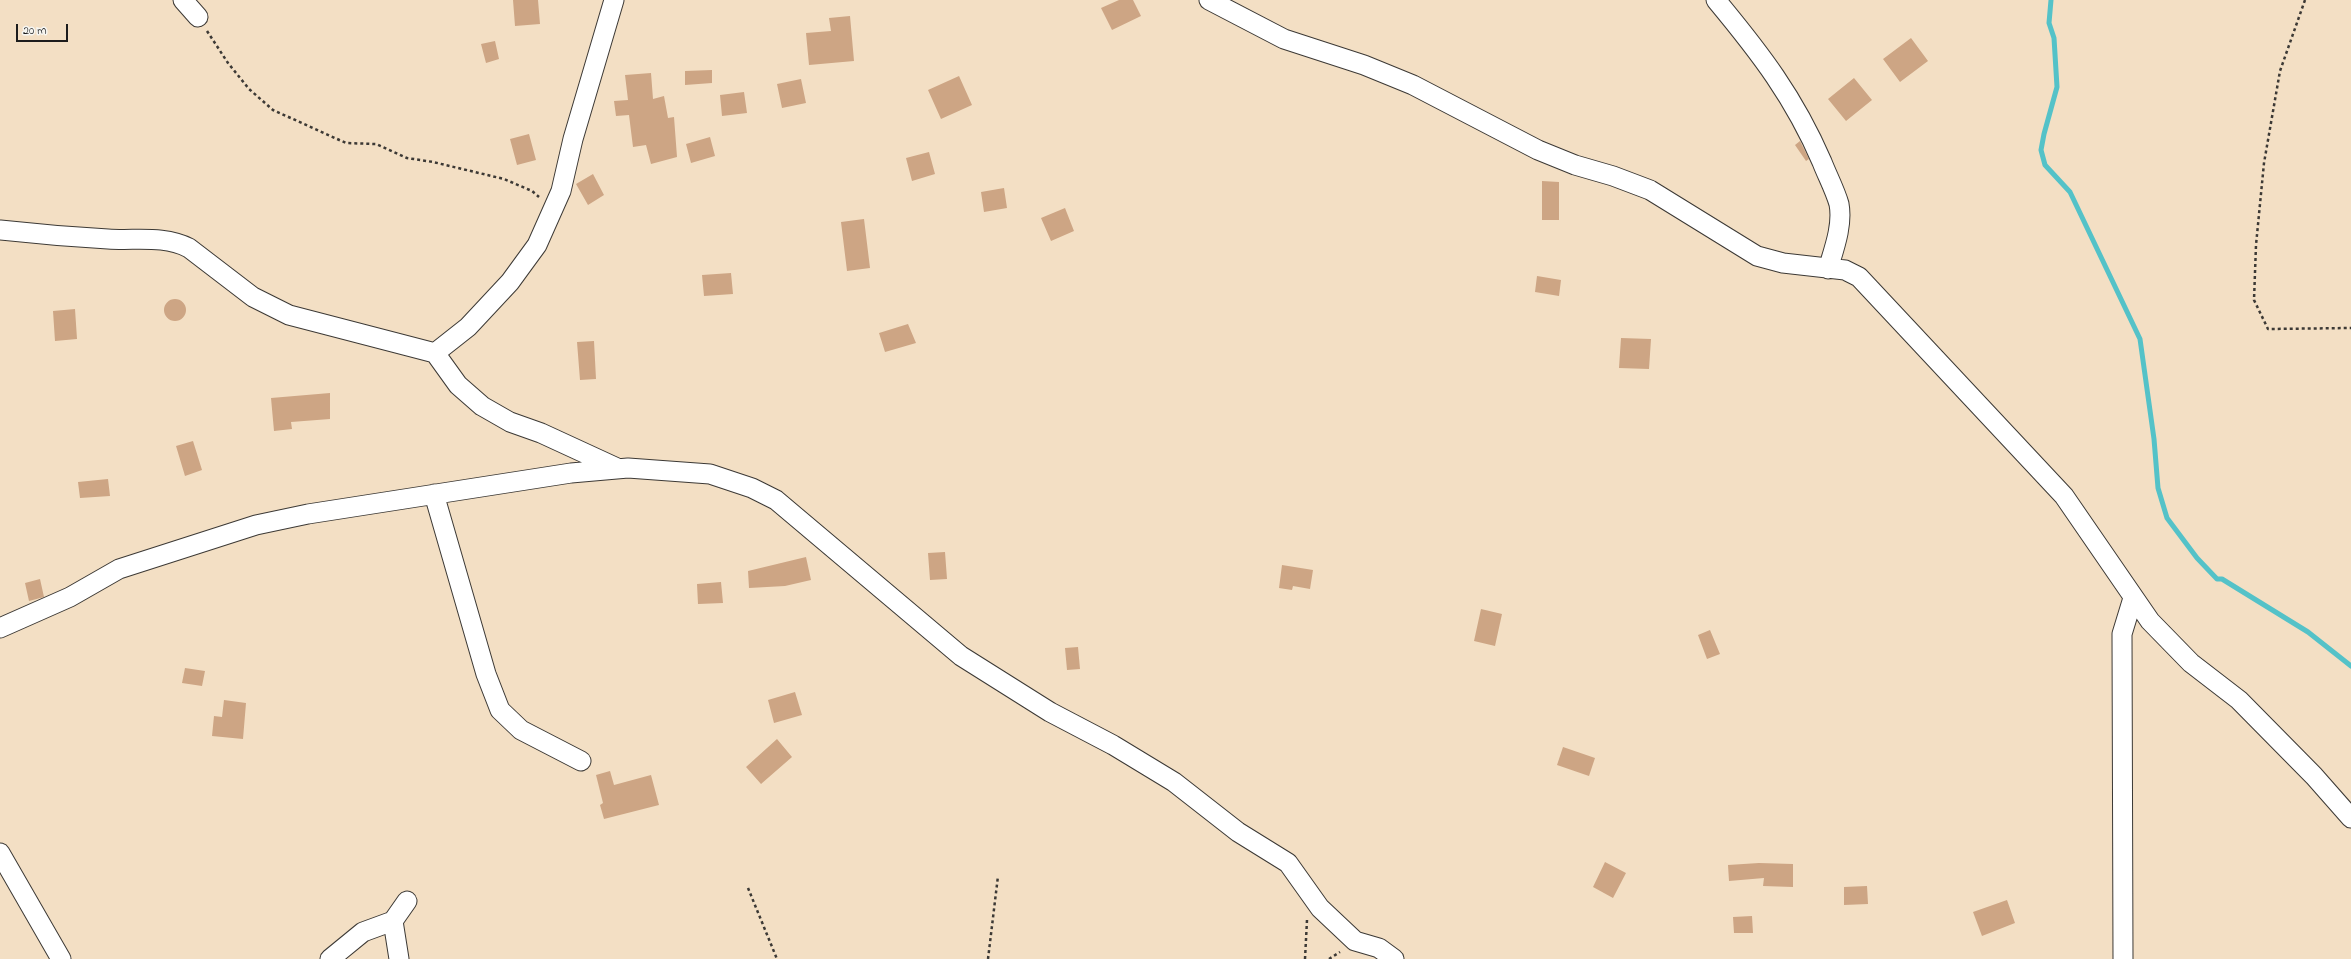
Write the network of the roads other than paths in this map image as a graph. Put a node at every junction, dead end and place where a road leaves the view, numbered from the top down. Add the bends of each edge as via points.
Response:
1 (183, 0) edge
2 (614, 0) edge
3 (1209, 0) edge
4 (1716, 0) edge
5 (198, 17) road end
6 (0, 230) edge
7 (1828, 269) junction
8 (435, 353) junction
9 (619, 468) junction
10 (434, 494) junction
11 (2133, 598) junction
12 (0, 628) edge
13 (581, 761) dead end
14 (2351, 818) edge
15 (0, 853) edge
16 (407, 901) dead end
17 (393, 921) junction
18 (61, 959) edge
19 (330, 959) edge
20 (399, 959) edge
21 (1394, 959) edge
22 (2123, 959) edge

1 - 5 street
2 - 8 street via 573,139 561,191 537,245 510,282 468,327
3 - 7 street via 1284,39 1364,65 1413,85 1538,150 1650,190 1757,256 1782,263
4 - 7 street via 1769,64 1792,100 1826,171 1839,204 1839,232
6 - 8 street via 120,240 166,239 178,242 253,297 289,315
7 - 11 street via 1844,270 1859,277 1985,410 2064,496
8 - 9 street via 458,385 482,406 510,422
9 - 10 street
9 - 21 street via 710,474 752,488 776,500 961,656 1050,712 1113,745 1174,782 1238,832 1288,863 1320,908 1355,941 1379,948
10 - 12 street via 256,525 119,569 70,597
10 - 13 street via 486,674 500,710 520,730
11 - 14 street via 2150,621 2191,663 2239,700 2314,776
11 - 22 street via 2122,634
15 - 18 street
16 - 17 street
17 - 19 street via 363,932
17 - 20 street

